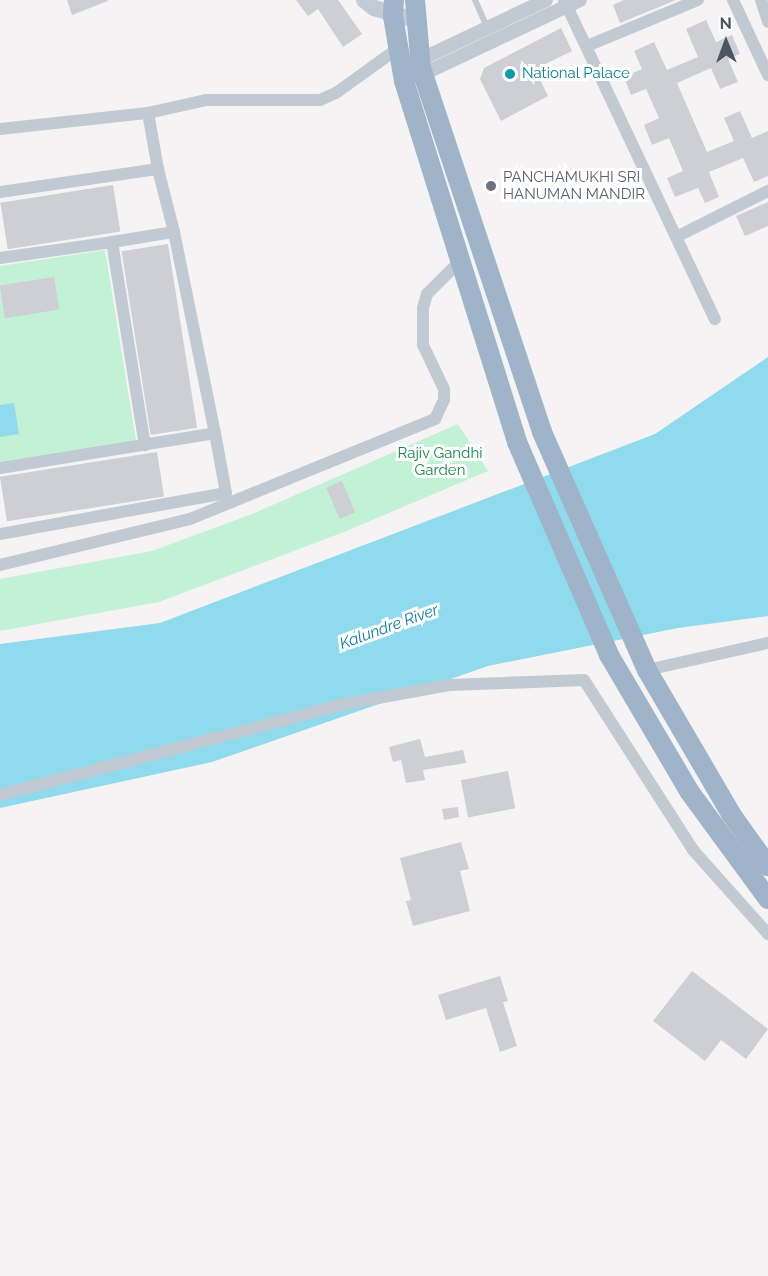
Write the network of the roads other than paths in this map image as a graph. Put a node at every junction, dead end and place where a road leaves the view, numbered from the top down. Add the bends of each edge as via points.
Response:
1 (415, 0) edge
2 (475, 0) edge
3 (546, 0) edge
4 (698, 0) edge
5 (734, 0) edge
6 (760, 0) edge
7 (571, 2) edge
8 (370, 3) edge
9 (393, 8) edge
10 (415, 20) junction
11 (768, 22) edge
12 (488, 28) junction
13 (587, 46) junction
14 (401, 66) junction
15 (422, 68) junction
16 (768, 75) edge
17 (148, 113) junction
18 (0, 129) edge
19 (158, 169) junction
20 (768, 191) edge
21 (0, 192) edge
22 (174, 232) junction
23 (676, 237) junction
24 (112, 242) junction
25 (0, 258) edge
26 (459, 262) junction
27 (714, 319) dead end
28 (215, 433) junction
29 (145, 445) junction
30 (0, 468) edge
31 (0, 534) edge
32 (0, 565) edge
33 (768, 644) edge
34 (647, 670) junction
35 (0, 795) edge
36 (768, 866) edge
37 (768, 899) edge
38 (768, 934) edge

1 - 10 highway
2 - 12 lane
3 - 12 street
4 - 13 street
5 - 16 street
6 - 11 street
7 - 13 street
7 - 15 street
8 - 9 main road
9 - 10 main road
9 - 14 highway
10 - 15 highway
12 - 15 street
13 - 23 street
14 - 15 street
14 - 17 street via 320,100 222,98
14 - 26 highway
15 - 34 highway via 542,432
17 - 18 street
17 - 19 street
19 - 21 street
19 - 22 street
20 - 23 street
22 - 24 street
22 - 28 street
23 - 27 street
24 - 25 street
24 - 29 street
26 - 32 street via 427,294 423,308 423,345 444,389 444,400 435,419 190,519
26 - 37 highway via 518,442 609,655 689,791
28 - 29 street
28 - 31 street via 226,494
29 - 30 street
33 - 34 street
34 - 36 highway via 731,814
35 - 38 street via 345,704 450,685 584,680 693,850

